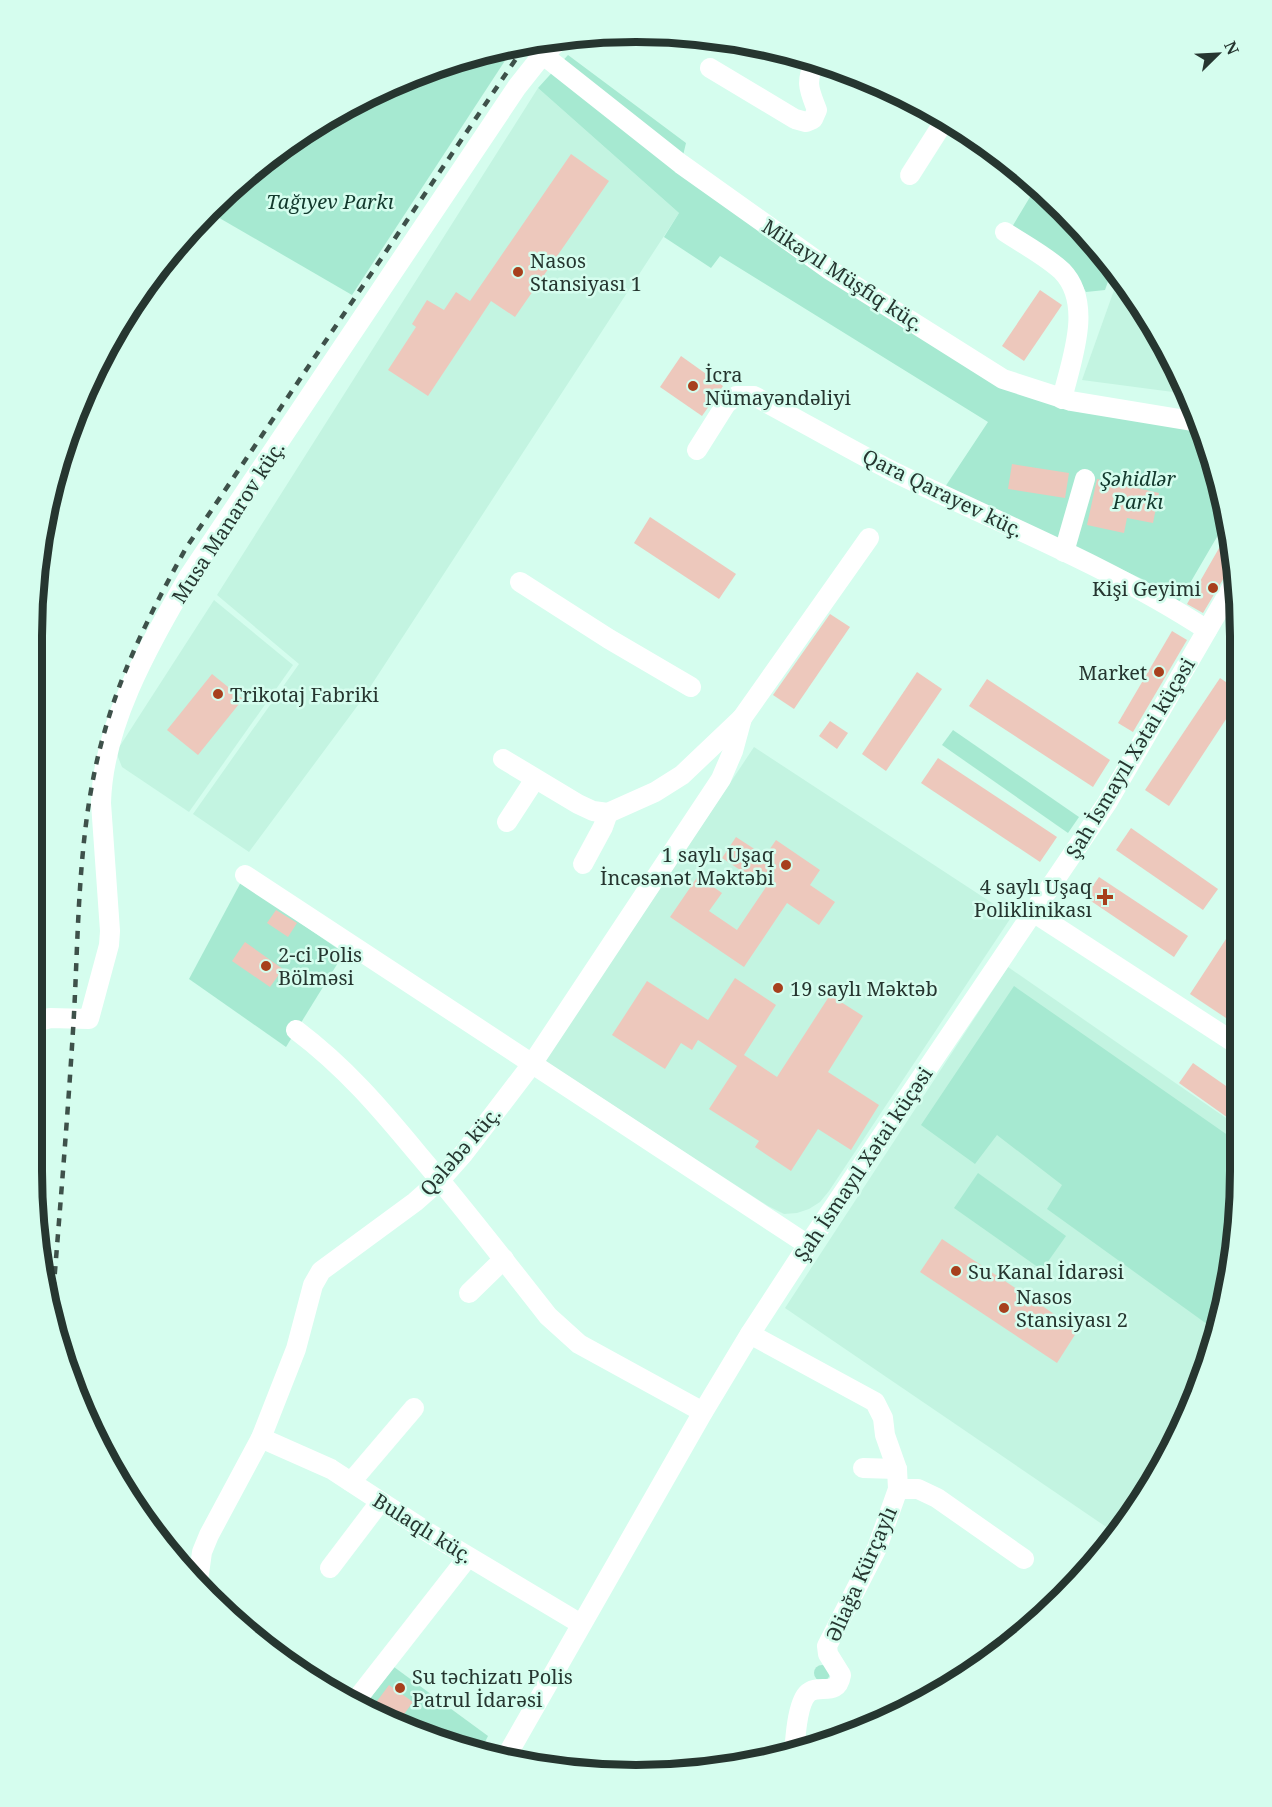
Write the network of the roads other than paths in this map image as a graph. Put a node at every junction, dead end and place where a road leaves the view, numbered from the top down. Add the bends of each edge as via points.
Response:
1 (557, 47) edge
2 (537, 50) edge
3 (550, 62) junction
4 (710, 68) dead end
5 (812, 69) edge
6 (941, 127) edge
7 (910, 175) dead end
8 (1005, 232) dead end
9 (1062, 399) junction
10 (1189, 421) edge
11 (697, 450) dead end
12 (1085, 479) dead end
13 (869, 538) dead end
14 (1064, 552) junction
15 (520, 582) dead end
16 (1229, 593) edge
17 (1207, 630) junction
18 (691, 687) dead end
19 (742, 718) junction
20 (503, 759) dead end
21 (535, 779) junction
22 (608, 813) junction
23 (507, 822) dead end
24 (583, 864) dead end
25 (245, 875) dead end
26 (1033, 912) junction
27 (42, 1020) edge
28 (296, 1030) dead end
29 (1230, 1040) edge
30 (532, 1064) junction
31 (440, 1180) junction
32 (808, 1245) junction
33 (504, 1258) junction
34 (469, 1293) dead end
35 (750, 1334) junction
36 (414, 1408) dead end
37 (703, 1412) junction
38 (261, 1438) junction
39 (863, 1468) dead end
40 (897, 1469) junction
41 (351, 1482) junction
42 (898, 1489) junction
43 (380, 1502) junction
44 (468, 1557) junction
45 (1024, 1559) dead end
46 (330, 1568) dead end
47 (199, 1573) edge
48 (581, 1624) junction
49 (359, 1696) edge
50 (795, 1744) edge
51 (509, 1751) edge

1 - 3 street, Musa Manarov küç.
2 - 3 street, Mikayıl Müşfiq küç.
3 - 9 street, Mikayıl Müşfiq küç. via 681,164 830,270 1003,379
3 - 27 street, Musa Manarov küç. via 517,87 189,576 158,630 117,724 102,783 110,931 89,1019
4 - 5 street via 806,122 813,119 817,110 808,88
6 - 7 street
8 - 9 street via 1054,265 1075,294 1079,324
9 - 10 street, Mikayıl Müşfiq küç.
11 - 14 street, Qara Qarayev küç. via 726,404 736,396 754,396 893,471
12 - 14 street
13 - 19 street
14 - 17 street, Qara Qarayev küç. via 1165,603
15 - 18 street
16 - 17 street, Şah İsmayıl Xətai küçəsi
17 - 26 street, Şah İsmayıl Xətai küçəsi via 1107,803
19 - 22 street via 682,775
19 - 30 street, Qələbə küç. via 721,779
20 - 21 street
21 - 22 street via 593,811
21 - 23 street
22 - 24 street
25 - 30 street
26 - 29 street
26 - 32 street, Şah İsmayıl Xətai küçəsi
28 - 31 street via 342,1067
30 - 31 street, Qələbə küç.
30 - 32 street
31 - 33 street
31 - 38 street, Qələbə küç. via 321,1271
32 - 35 street, Şah İsmayıl Xətai küçəsi
33 - 34 street
33 - 37 street via 565,1334
35 - 37 street, Şah İsmayıl Xətai küçəsi
35 - 40 street, Əliağa Kürçaylı via 875,1402
36 - 41 street
37 - 48 street, Şah İsmayıl Xətai küçəsi
38 - 41 street, Bulaqlı küç. via 315,1461
38 - 47 street, Qələbə küç. via 208,1535
39 - 40 street
40 - 42 street, Əliağa Kürçaylı
41 - 43 street, Bulaqlı küç.
42 - 45 street via 918,1490 937,1498
42 - 50 street, Əliağa Kürçaylı via 877,1548 827,1646 841,1675 840,1681 832,1689 807,1694
43 - 44 street, Bulaqlı küç.
43 - 46 street
44 - 48 street, Bulaqlı küç.
44 - 49 street
48 - 51 street, Şah İsmayıl Xətai küçəsi

